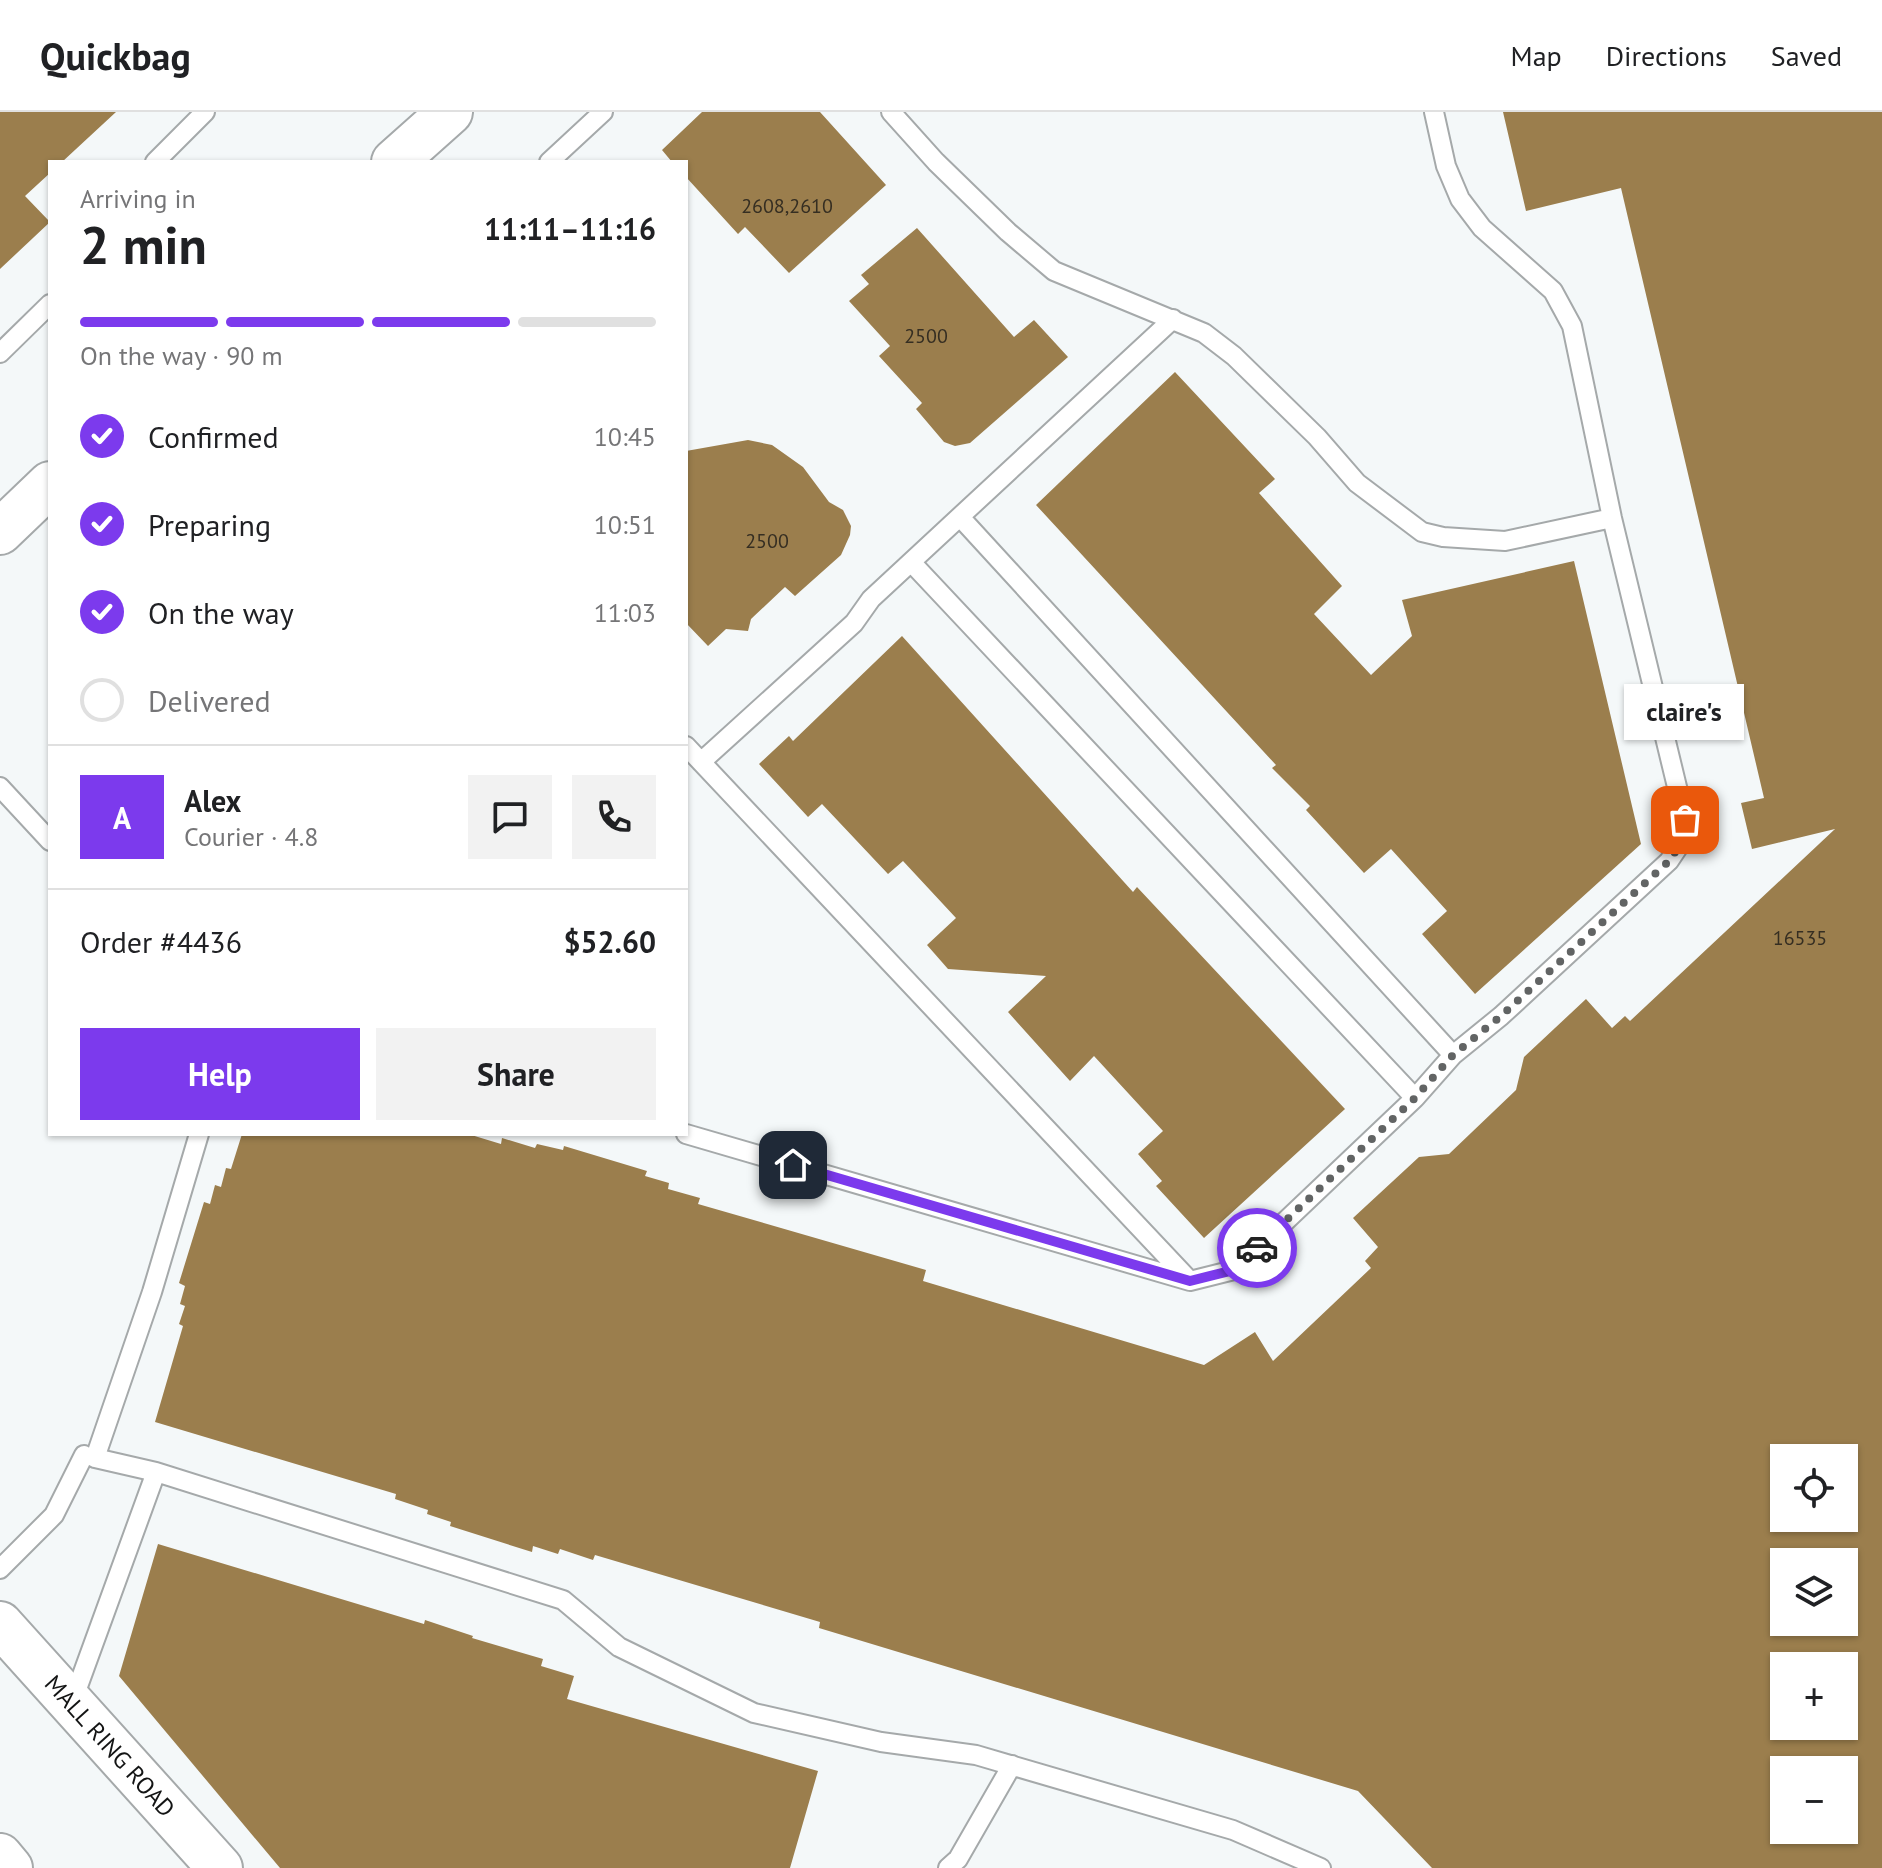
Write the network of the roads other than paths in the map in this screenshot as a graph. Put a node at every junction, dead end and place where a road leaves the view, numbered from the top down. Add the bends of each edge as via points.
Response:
1 (205, 112) edge
2 (450, 112) edge
3 (603, 112) edge
4 (891, 112) edge
5 (1434, 112) edge
6 (157, 160) edge
7 (396, 160) edge
8 (551, 160) edge
9 (48, 306) edge
10 (1173, 319) junction
11 (0, 353) edge
12 (48, 486) edge
13 (960, 517) junction
14 (1612, 518) junction
15 (0, 532) edge
16 (911, 562) junction
17 (688, 748) edge
18 (701, 762) junction
19 (0, 787) edge
20 (48, 839) edge
21 (1453, 1055) junction
22 (1415, 1098) junction
23 (688, 1135) edge
24 (198, 1136) edge
25 (1190, 1281) junction
26 (84, 1455) dead end
27 (156, 1472) junction
28 (0, 1569) edge
29 (0, 1624) edge
30 (72, 1703) junction
31 (1012, 1765) junction
32 (0, 1856) edge
33 (10, 1868) edge
34 (220, 1868) edge
35 (948, 1868) edge
36 (1321, 1868) edge

1 - 6 lane
2 - 7 street
3 - 8 lane
4 - 10 lane via 936,162 1054,271
5 - 14 lane via 1460,199 1482,228 1553,291 1572,326
9 - 11 lane
10 - 13 lane
10 - 14 lane via 1204,333 1234,356 1357,483 1422,532 1505,541
12 - 15 street
13 - 16 lane
13 - 21 lane
14 - 21 lane via 1673,764 1685,837 1669,861
16 - 18 lane via 854,623
16 - 22 lane
17 - 18 lane
18 - 25 lane
19 - 20 lane
21 - 22 lane
22 - 25 lane via 1234,1270
23 - 25 lane
24 - 27 lane via 95,1458
26 - 28 lane via 54,1515
27 - 30 lane
27 - 31 lane via 563,1600 619,1647 754,1713
29 - 30 street, MALL RING ROAD
30 - 34 street, MALL RING ROAD
31 - 35 lane
31 - 36 lane via 1233,1830
32 - 33 street

